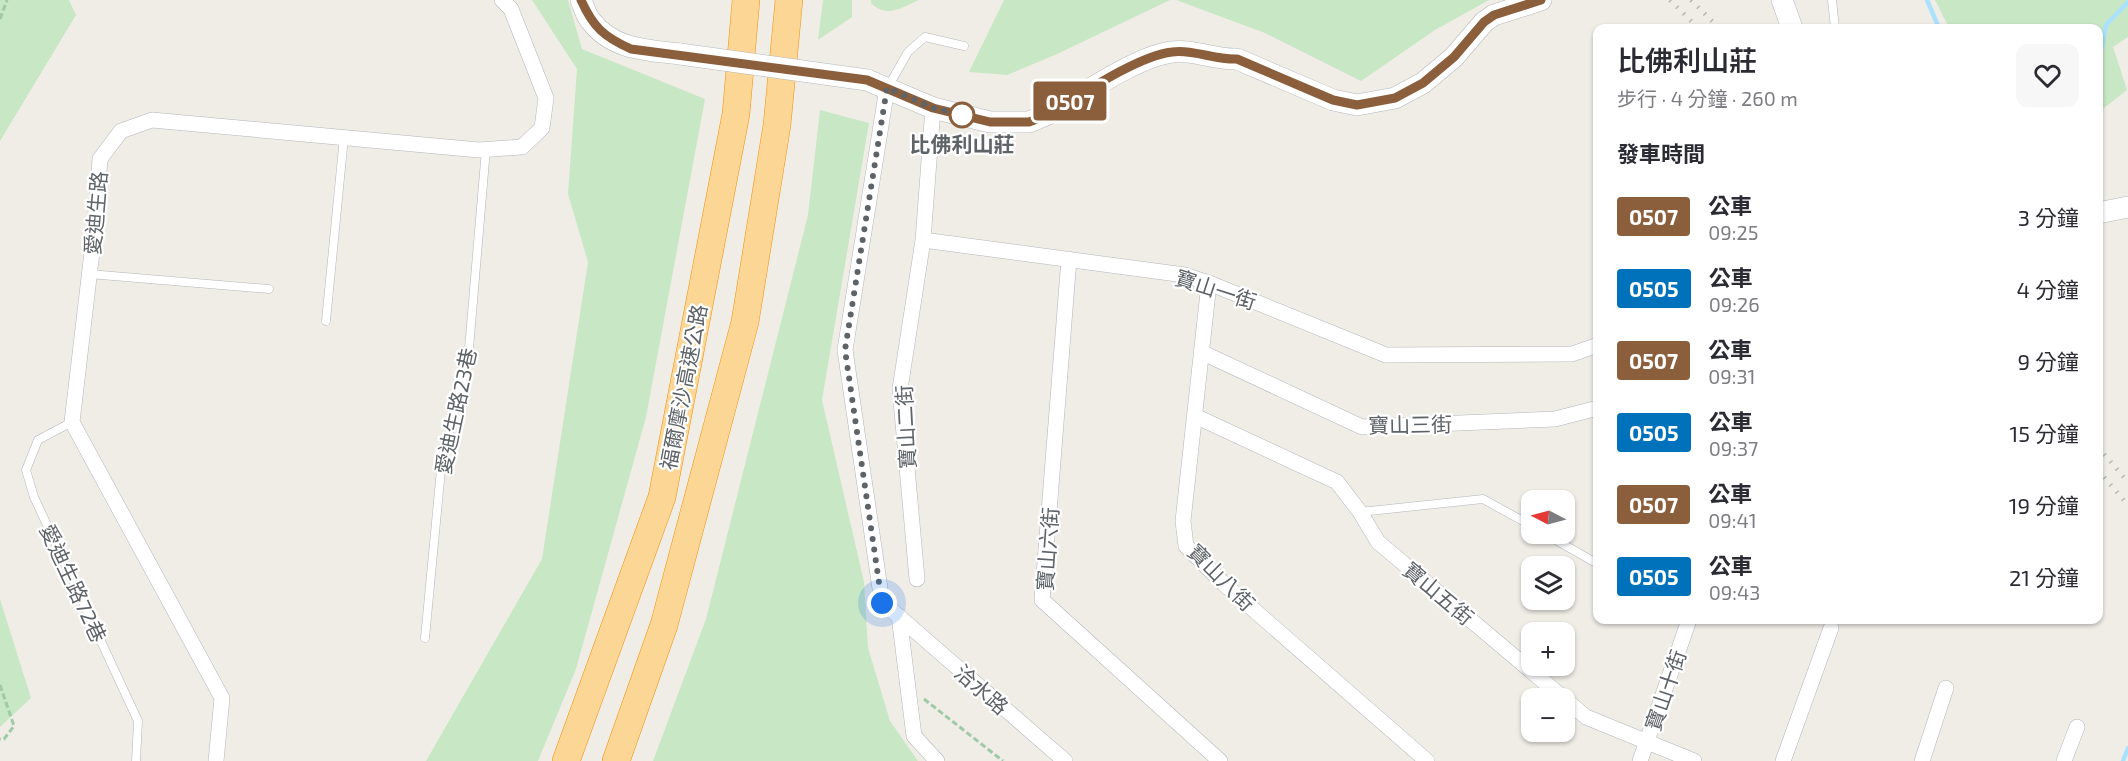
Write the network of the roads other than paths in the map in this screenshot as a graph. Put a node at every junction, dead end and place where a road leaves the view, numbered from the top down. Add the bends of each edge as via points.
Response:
1 (502, 0) edge
2 (581, 0) edge
3 (746, 0) edge
4 (789, 0) edge
5 (1541, 0) edge
6 (1782, 0) edge
7 (1832, 0) edge
8 (1791, 24) edge
9 (1835, 24) edge
10 (964, 46) dead end
11 (887, 88) junction
12 (933, 108) junction
13 (344, 137) junction
14 (486, 149) junction
15 (2128, 207) edge
16 (2103, 212) edge
17 (923, 240) junction
18 (1069, 260) junction
19 (89, 274) junction
20 (1209, 282) junction
21 (269, 289) dead end
22 (326, 321) dead end
23 (1593, 347) edge
24 (1201, 352) junction
25 (1593, 409) edge
26 (1194, 416) junction
27 (72, 422) junction
28 (1360, 512) junction
29 (1521, 520) edge
30 (1563, 544) edge
31 (1593, 561) edge
32 (917, 579) dead end
33 (899, 616) junction
34 (1688, 624) edge
35 (1831, 628) dead end
36 (425, 638) dead end
37 (1946, 688) dead end
38 (2077, 727) dead end
39 (1647, 742) junction
40 (136, 761) edge
41 (216, 761) edge
42 (566, 761) edge
43 (616, 761) edge
44 (938, 761) edge
45 (1065, 761) edge
46 (1220, 761) edge
47 (1428, 761) edge
48 (1640, 761) edge
49 (1694, 761) edge
50 (1783, 761) edge
51 (1922, 761) edge
52 (2064, 761) edge

1 - 14 street, 愛迪生路 via 511,9 546,98 542,128 522,147
2 - 11 street, bridge via 590,21 611,40 631,49 867,80
3 - 42 highway, 福爾摩沙高速公路 via 736,114 662,497
4 - 43 highway, 福爾摩沙高速公路 via 777,125 745,322 664,625
5 - 12 street via 1484,22 1454,57 1423,83 1395,98 1357,105 1333,100 1237,59 1173,52 1148,58 1029,122 990,122
6 - 8 street
7 - 9 lane
10 - 11 lane via 925,37 908,52
11 - 12 street
11 - 33 street, 洽水路 via 845,350 882,603
12 - 17 street
13 - 14 street, 愛迪生路
13 - 19 street, 愛迪生路 via 152,120 121,131 100,159
13 - 22 lane
14 - 36 lane, 愛迪生路23巷 via 468,360 442,459
15 - 16 street
17 - 18 street, 寶山一街
17 - 32 street, 寶山二街 via 900,389
18 - 20 street, 寶山一街 via 1185,275
18 - 46 street, 寶山六街 via 1042,600
19 - 21 lane
19 - 27 street, 愛迪生路
20 - 23 street, 寶山一街 via 1386,355 1572,354
20 - 24 street, 寶山八街
24 - 25 street, 寶山三街 via 1362,427 1556,419
24 - 26 street, 寶山八街
26 - 28 street, 寶山五街 via 1337,482
26 - 47 street, 寶山八街 via 1183,521 1186,546 1223,583
27 - 40 lane, 愛迪生路72巷 via 38,440 26,470 34,497 138,721
27 - 41 street via 222,698
28 - 29 lane via 1483,499
28 - 39 street, 寶山五街 via 1378,542 1586,717
30 - 31 lane
33 - 44 street via 914,736
33 - 45 street, 洽水路
34 - 39 street, 寶山十街
35 - 50 street
37 - 51 street
38 - 52 street
39 - 48 street, 寶山十街
39 - 49 street, 寶山五街

